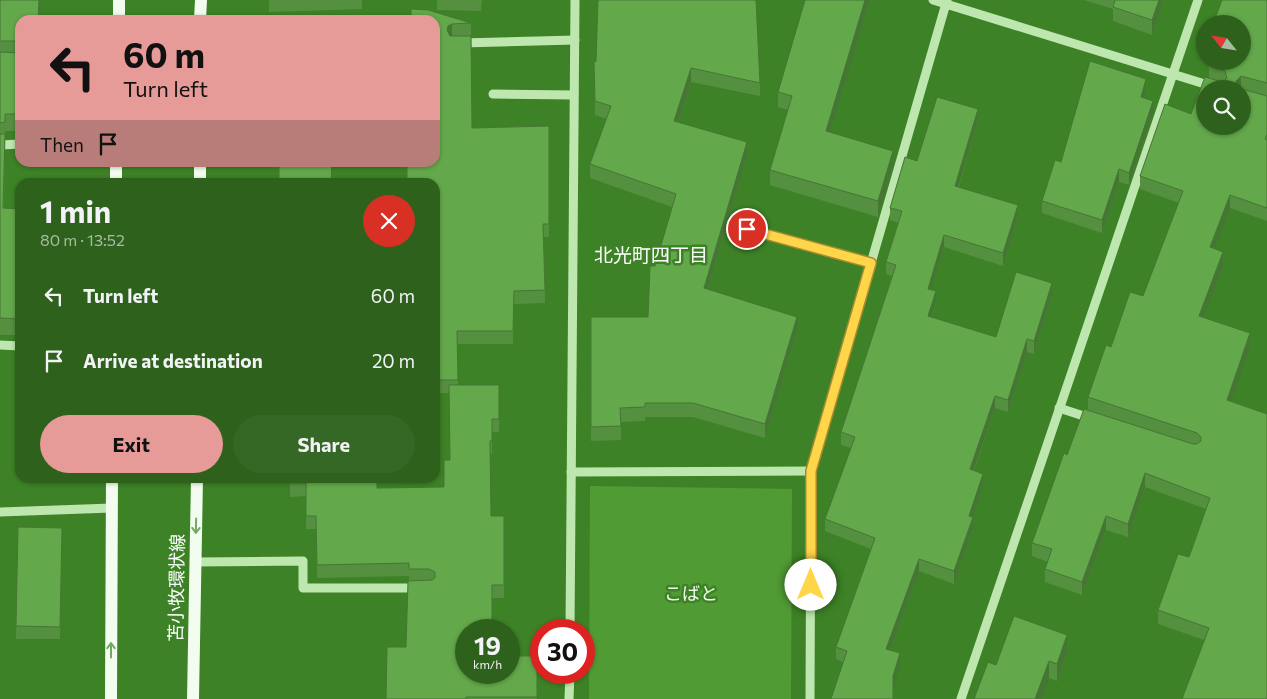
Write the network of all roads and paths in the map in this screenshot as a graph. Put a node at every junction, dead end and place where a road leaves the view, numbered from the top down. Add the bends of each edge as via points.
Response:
1 (119, 0) edge
2 (200, 0) edge
3 (575, 0) edge
4 (932, 0) edge
5 (1198, 0) edge
6 (946, 2) edge
7 (119, 15) edge
8 (200, 15) edge
9 (575, 40) junction
10 (453, 44) edge
11 (1173, 73) junction
12 (1196, 81) edge
13 (493, 94) dead end
14 (574, 95) junction
15 (15, 144) edge
16 (0, 145) edge
17 (747, 229) dead end
18 (871, 263) junction
19 (0, 345) edge
20 (15, 346) edge
21 (1059, 408) junction
22 (1105, 423) edge
23 (811, 471) junction
24 (571, 472) junction
25 (112, 483) edge
26 (197, 483) edge
27 (112, 508) junction
28 (0, 512) edge
29 (195, 562) junction
30 (429, 588) edge
31 (570, 619) edge
32 (570, 684) edge
33 (111, 699) edge
34 (193, 699) edge
35 (569, 699) edge
36 (810, 699) edge
37 (961, 699) edge

1 - 7 main road
2 - 8 main road
3 - 9 street
4 - 6 street
5 - 11 street
6 - 11 street
6 - 18 street
9 - 10 street
9 - 14 street
11 - 12 street
11 - 21 street
13 - 14 street
14 - 24 street
15 - 16 street
17 - 18 street
18 - 23 street
19 - 20 street
21 - 22 street
21 - 37 street
23 - 24 street
23 - 36 street
24 - 31 street
25 - 27 main road
26 -> 29 main road, 苫小牧環状線
27 - 28 street
33 -> 27 main road
29 - 30 street via 303,561 303,588
29 - 34 main road, 苫小牧環状線
32 - 35 street

